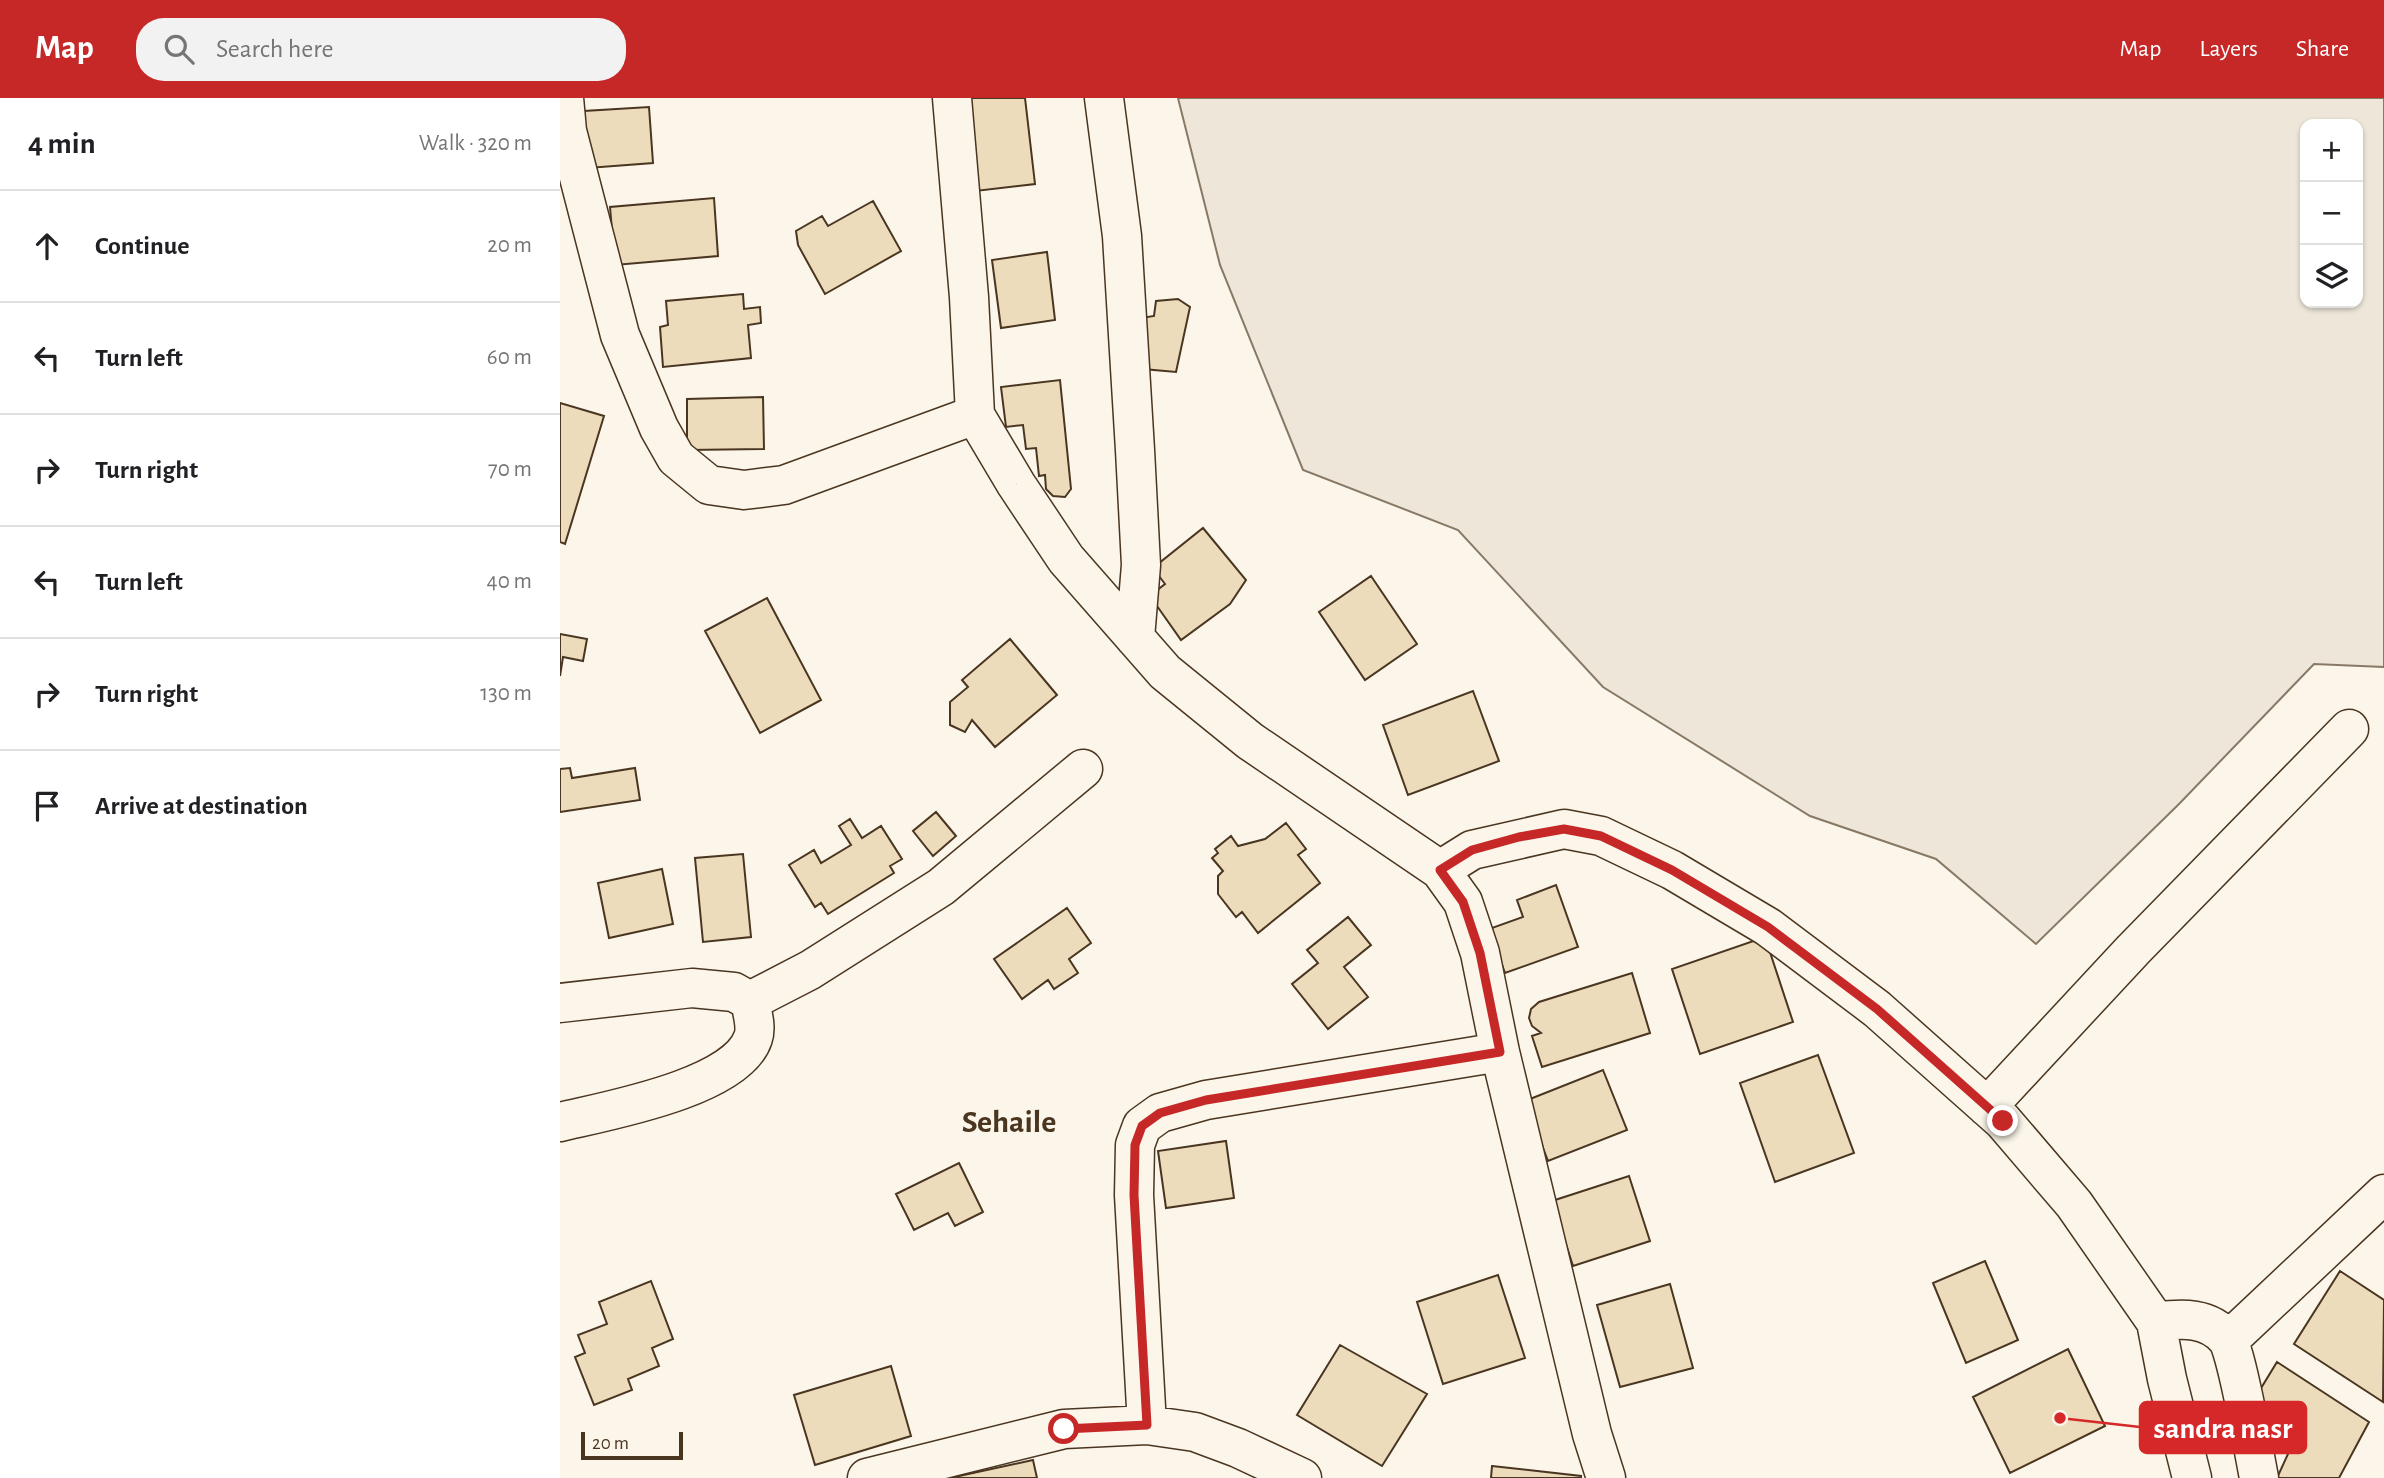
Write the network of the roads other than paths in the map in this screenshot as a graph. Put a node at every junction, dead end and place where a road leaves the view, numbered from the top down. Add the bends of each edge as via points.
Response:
1 (952, 98) edge
2 (1104, 98) edge
3 (565, 115) edge
4 (560, 199) edge
5 (975, 415) junction
6 (1135, 638) junction
7 (2349, 729) dead end
8 (1083, 769) dead end
9 (1440, 870) junction
10 (750, 1001) junction
11 (560, 1003) edge
12 (1500, 1052) junction
13 (1987, 1107) junction
14 (560, 1122) edge
15 (2384, 1194) edge
16 (2156, 1322) junction
17 (2229, 1340) junction
18 (1147, 1425) junction
19 (867, 1478) edge
20 (1302, 1478) edge
21 (1606, 1478) edge
22 (2192, 1478) edge
23 (2259, 1478) edge

1 - 5 street
2 - 6 street via 1122,236 1135,450 1141,565
3 - 4 street
3 - 5 street via 620,335 659,428 689,471 709,485 744,491 783,485
5 - 6 street via 1066,559
6 - 9 street via 1165,672 1250,741
7 - 13 street
8 - 10 street via 941,887 810,970
9 - 12 street via 1463,902 1480,953
9 - 13 street via 1472,850 1519,837 1564,829 1601,836 1672,870 1768,927 1877,1009
10 - 11 street via 734,992 692,988
10 - 14 street via 753,1038 742,1055 718,1073 677,1093
12 - 18 street via 1206,1100 1160,1113 1142,1126 1135,1145 1134,1195
12 - 21 street
13 - 16 street via 2074,1204
15 - 17 street
16 - 17 street via 2191,1319 2210,1325
16 - 22 street
17 - 23 street
18 - 19 street via 1064,1429
18 - 20 street via 1195,1432

